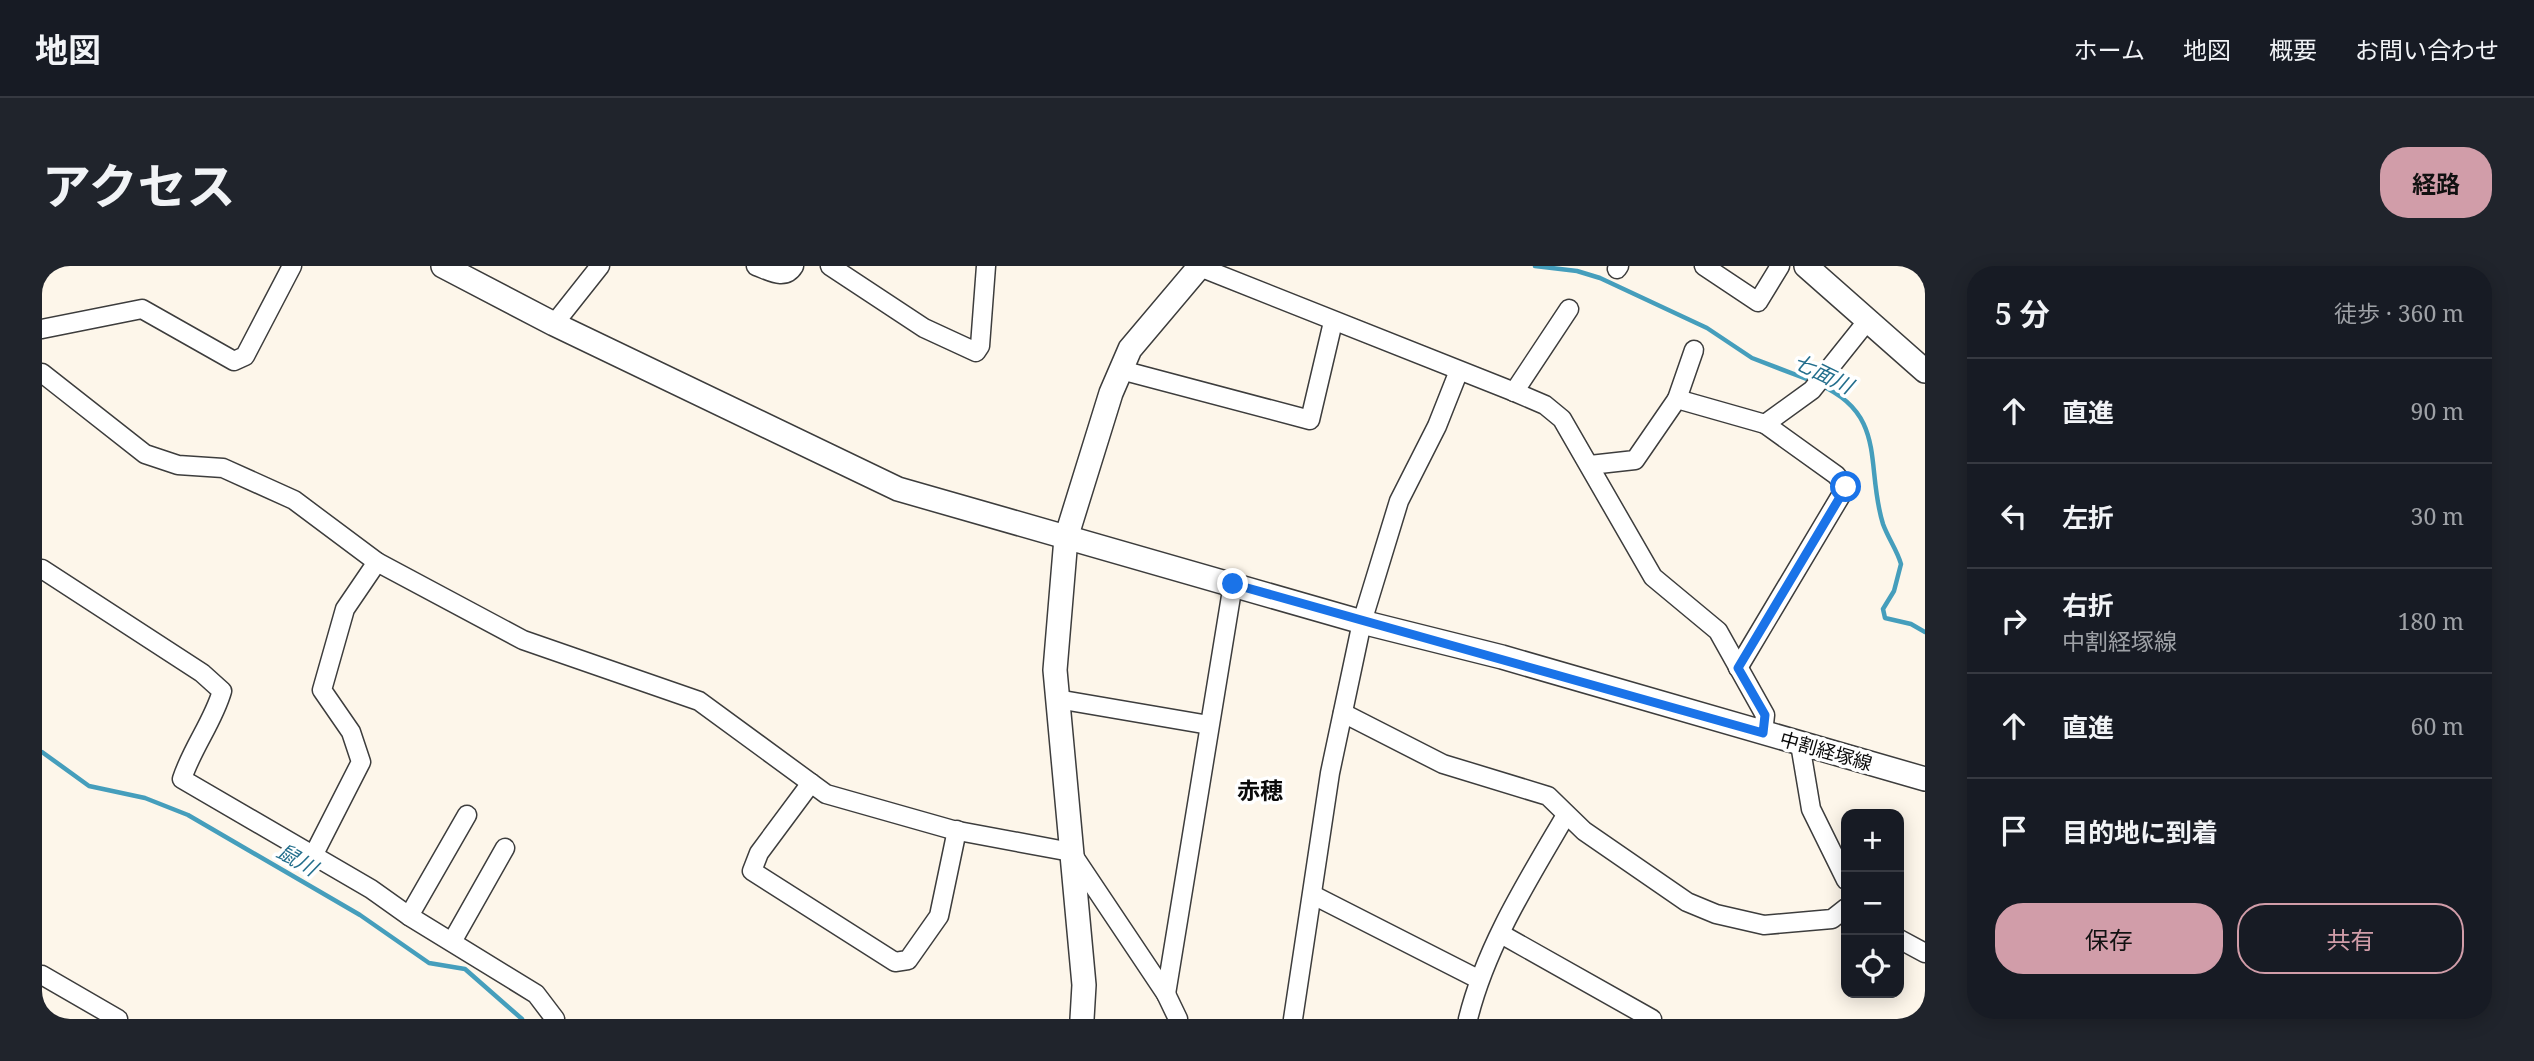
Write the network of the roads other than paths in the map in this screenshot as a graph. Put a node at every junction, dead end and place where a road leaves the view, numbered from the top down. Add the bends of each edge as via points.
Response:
1 (292, 266) edge
2 (443, 266) edge
3 (600, 266) edge
4 (756, 266) edge
5 (794, 266) edge
6 (830, 266) edge
7 (986, 266) edge
8 (1199, 266) edge
9 (1704, 266) edge
10 (1780, 266) edge
11 (1811, 268) edge
12 (1569, 309) dead end
13 (1868, 320) junction
14 (1334, 322) junction
15 (554, 324) junction
16 (42, 329) edge
17 (1694, 349) dead end
18 (1121, 370) junction
19 (1925, 371) edge
20 (42, 373) edge
21 (1458, 373) junction
22 (1514, 392) junction
23 (1677, 399) junction
24 (1765, 424) junction
25 (1590, 465) junction
26 (1066, 538) junction
27 (377, 562) junction
28 (42, 569) edge
29 (1233, 584) junction
30 (1362, 622) junction
31 (1738, 668) junction
32 (1057, 699) junction
33 (1343, 713) junction
34 (1209, 725) junction
35 (1763, 733) junction
36 (1800, 744) junction
37 (1925, 779) edge
38 (811, 783) junction
39 (467, 814) dead end
40 (1566, 815) junction
41 (957, 830) junction
42 (505, 848) dead end
43 (1071, 852) junction
44 (313, 856) junction
45 (1842, 872) edge
46 (1313, 895) junction
47 (1841, 912) edge
48 (409, 916) junction
49 (1501, 934) junction
50 (453, 940) junction
51 (1904, 942) edge
52 (1925, 953) edge
53 (42, 975) edge
54 (1478, 979) junction
55 (1166, 993) junction
56 (118, 1019) edge
57 (555, 1019) edge
58 (1082, 1019) edge
59 (1178, 1019) edge
60 (1293, 1019) edge
61 (1468, 1019) edge
62 (1653, 1019) edge

1 - 16 street via 245,356 234,361 142,309
2 - 15 street, 中割経塚線
3 - 15 street
4 - 5 street via 785,275
6 - 7 street via 924,328 975,352 980,346
8 - 14 street
8 - 18 street via 1130,349
9 - 10 street via 1758,302
11 - 13 street
12 - 22 street
13 - 19 street
13 - 24 street via 1812,390
14 - 18 street via 1310,420
14 - 21 street
15 - 26 street, 中割経塚線 via 898,489
17 - 23 street
18 - 26 street
20 - 27 street via 145,454 178,465 223,468 294,499
21 - 22 street
21 - 30 street via 1399,501
22 - 25 street via 1545,405 1562,419
23 - 24 street
23 - 25 street via 1635,460
24 - 31 street via 1846,487
25 - 31 street via 1653,577 1718,631
26 - 29 street, 中割経塚線
26 - 32 street via 1055,670
27 - 38 street via 523,640 699,701
27 - 44 street via 345,609 321,690 351,732 361,762
28 - 44 street via 202,673 222,691 182,779
29 - 30 street, 中割経塚線
29 - 34 street
30 - 33 street
30 - 35 street, 中割経塚線 via 1502,657
31 - 35 street via 1765,715
32 - 34 street
32 - 43 street
33 - 40 street via 1443,764 1548,796
33 - 46 street
34 - 55 street
35 - 36 street, 中割経塚線
36 - 37 street, 中割経塚線
36 - 45 street via 1811,809
38 - 41 street via 826,794
38 - 41 street via 759,853 752,871 895,962 908,960 939,916
39 - 48 street
40 - 47 street via 1687,902 1716,914 1764,925 1832,919
40 - 49 street
41 - 43 street
42 - 50 street
43 - 55 street
43 - 58 street via 1084,985
44 - 48 street
46 - 54 street
46 - 60 street
48 - 50 street
49 - 54 street
49 - 62 street
50 - 57 street via 536,994
51 - 52 street
53 - 56 street
54 - 61 street
55 - 59 street

